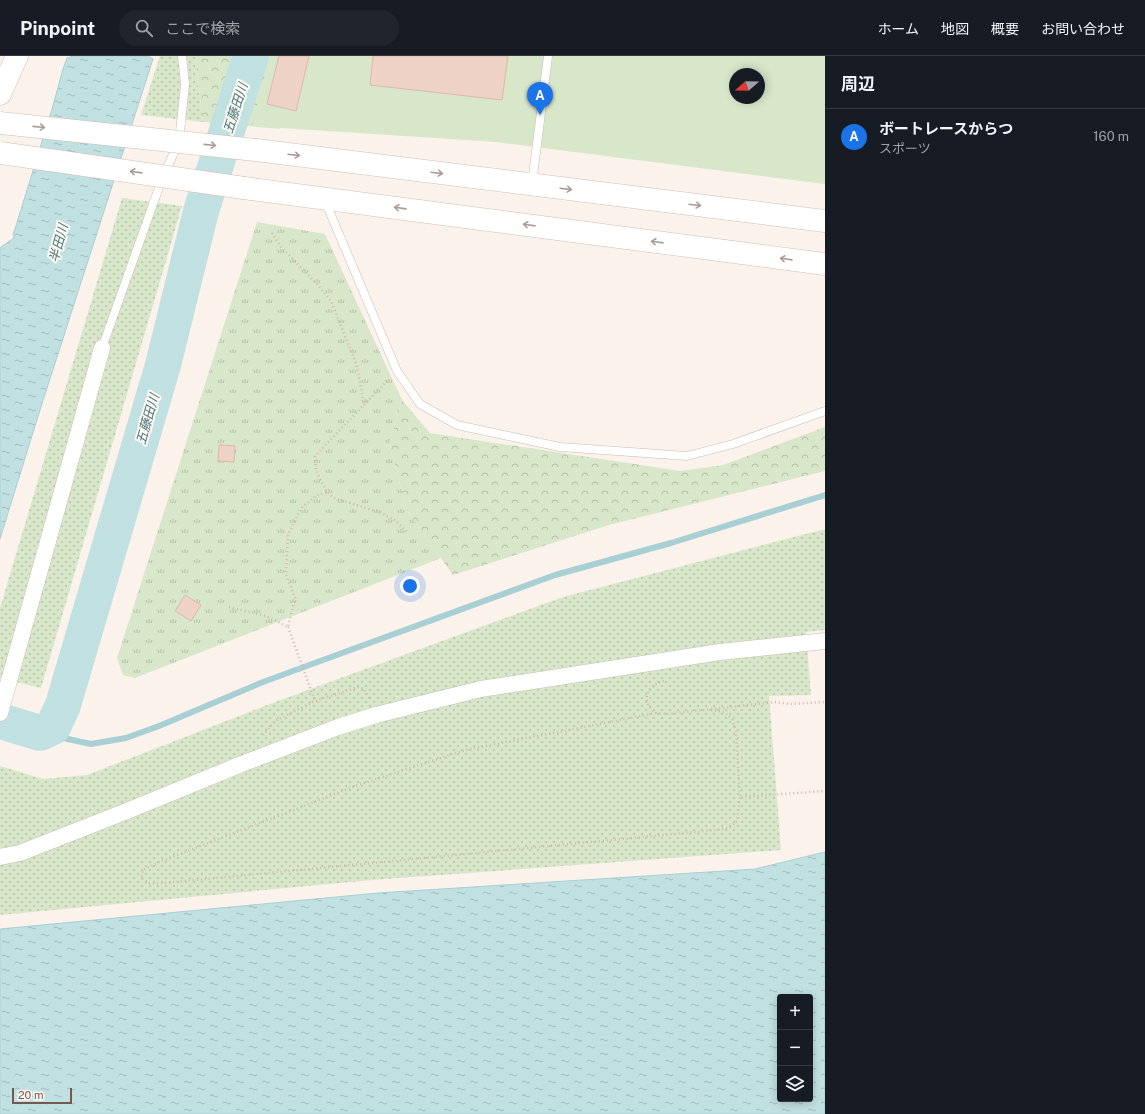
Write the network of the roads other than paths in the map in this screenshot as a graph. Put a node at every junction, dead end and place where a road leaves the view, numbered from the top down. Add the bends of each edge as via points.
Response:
1 (17, 56) edge
2 (182, 56) edge
3 (548, 56) edge
4 (0, 94) edge
5 (0, 123) edge
6 (179, 142) junction
7 (0, 153) edge
8 (163, 176) junction
9 (532, 184) junction
10 (323, 198) junction
11 (825, 221) edge
12 (825, 264) edge
13 (102, 348) joint
14 (825, 411) edge
15 (825, 641) edge
16 (0, 712) edge
17 (0, 857) edge

1 - 4 street
2 - 6 lane via 185,84
3 - 9 lane
5 -> 6 street, bridge
6 - 8 lane
6 -> 9 street, bridge
8 -> 7 street, bridge
8 - 10 street, bridge
8 - 13 lane
9 -> 11 street
12 -> 10 street
10 - 14 lane via 397,371 420,404 457,425 560,447 688,456 733,444
13 - 16 street
15 - 17 street via 720,652 481,689 376,715 239,765 20,853

